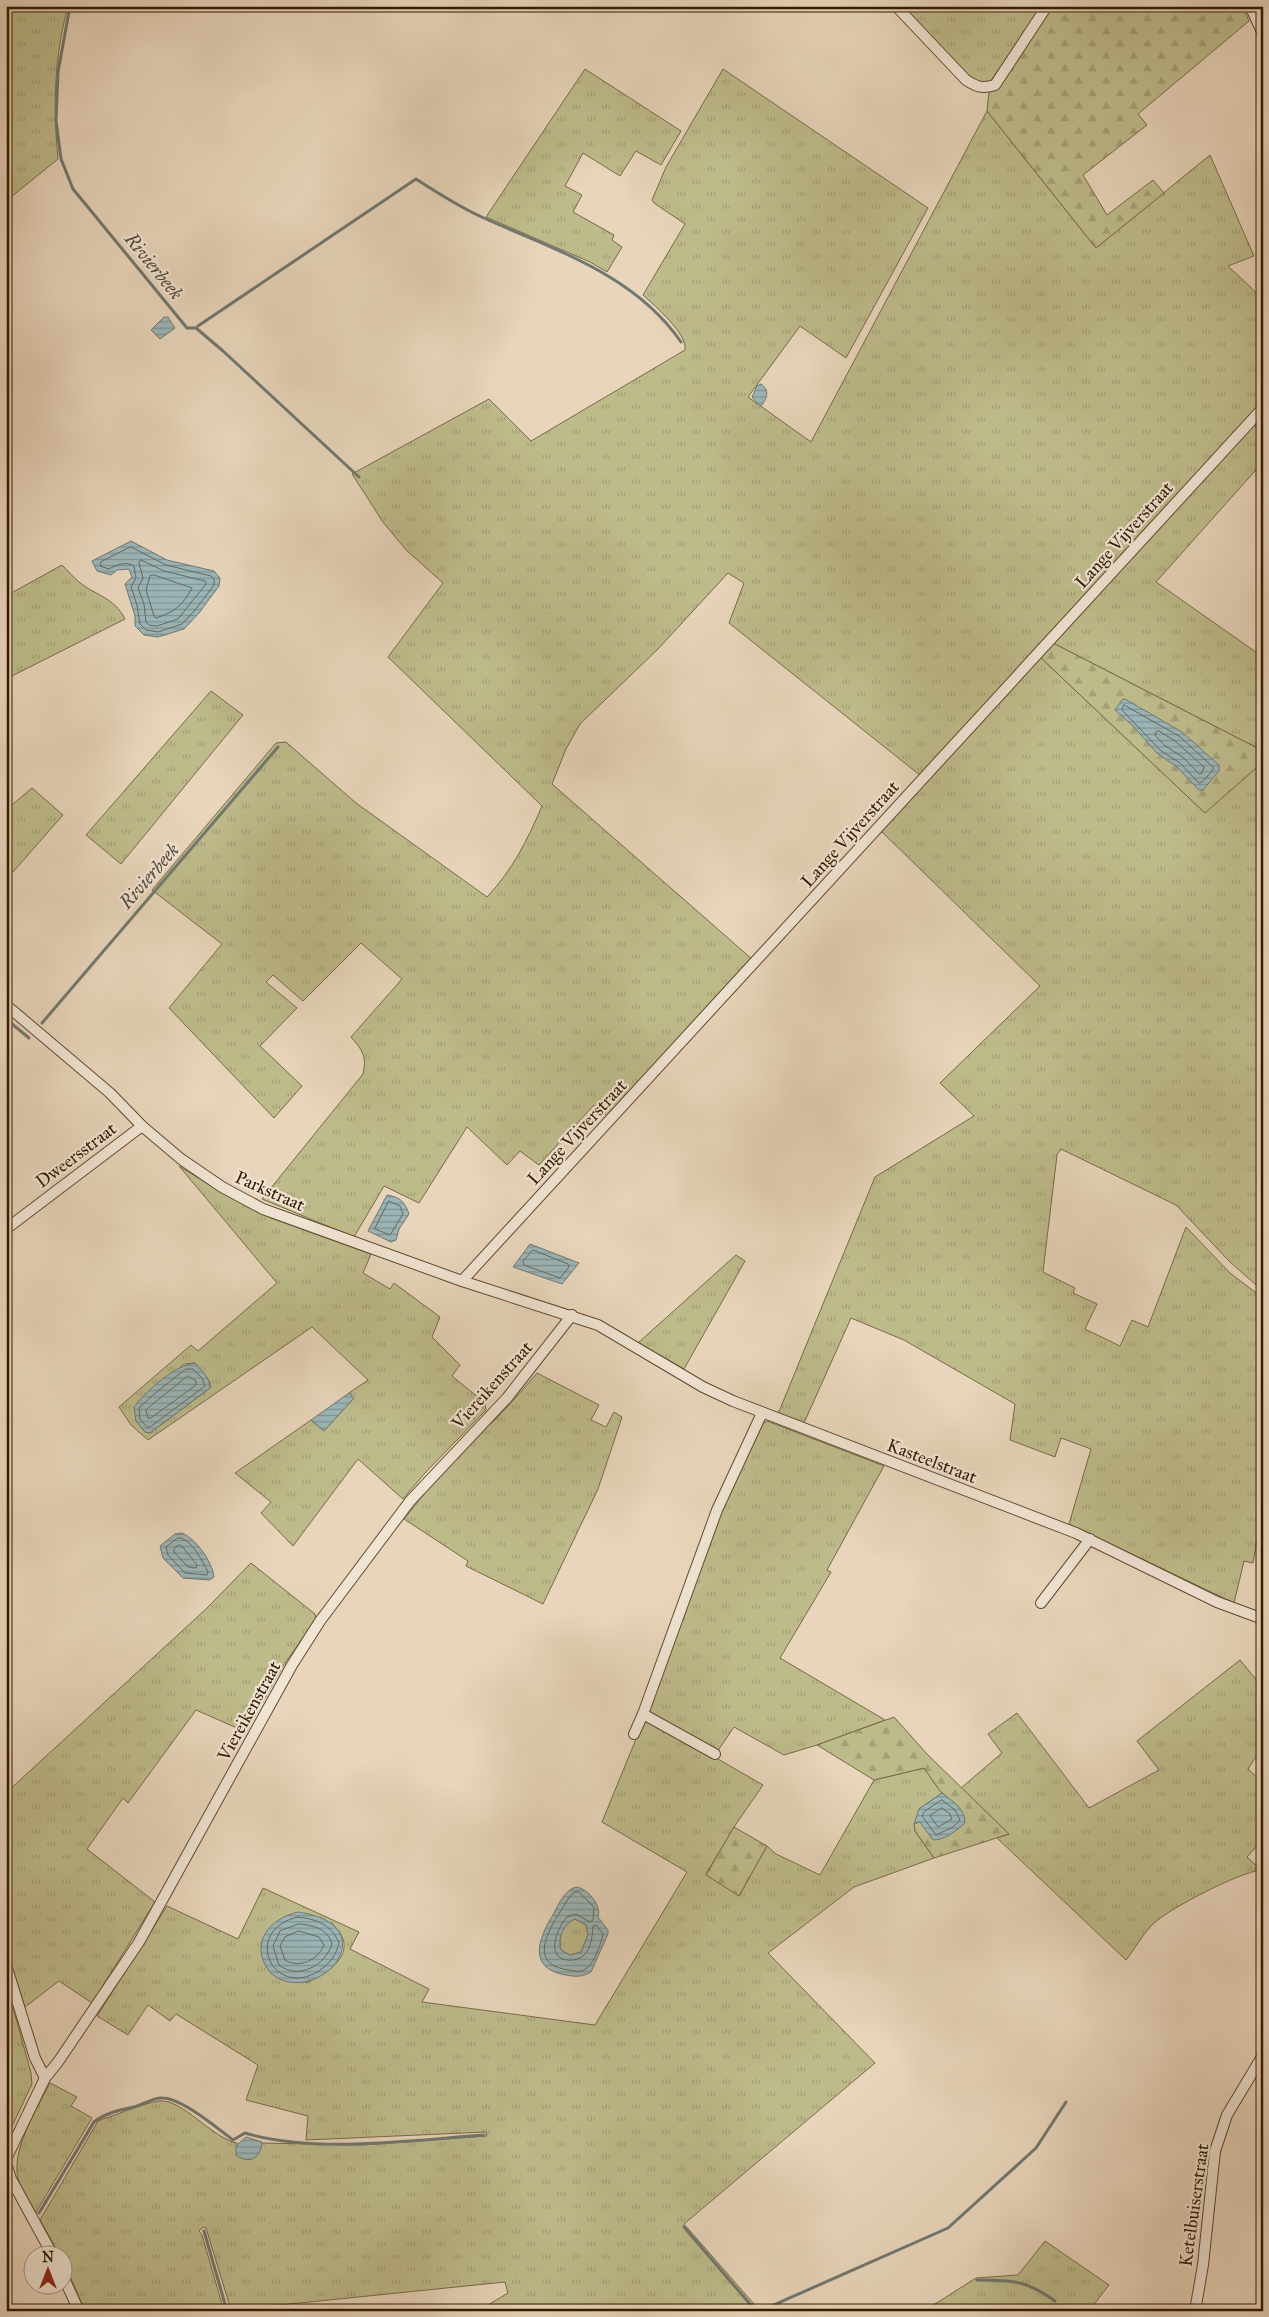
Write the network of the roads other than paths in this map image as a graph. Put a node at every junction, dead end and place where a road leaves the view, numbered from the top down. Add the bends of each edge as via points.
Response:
1 (896, 6) edge
2 (1048, 6) edge
3 (1250, 6) edge
4 (1263, 34) edge
5 (1263, 408) edge
6 (6, 1005) edge
7 (142, 1126) junction
8 (6, 1229) edge
9 (462, 1282) junction
10 (572, 1315) junction
11 (762, 1413) junction
12 (1090, 1539) junction
13 (1041, 1603) dead end
14 (1263, 1618) edge
15 (643, 1714) junction
16 (634, 1734) dead end
17 (715, 1754) dead end
18 (6, 1965) edge
19 (1263, 2055) edge
20 (44, 2078) junction
21 (6, 2161) edge
22 (47, 2244) edge
23 (71, 2294) edge
24 (79, 2311) edge
25 (1194, 2311) edge

1 - 2 street via 966,80 983,88 994,86
3 - 4 street
5 - 9 street, Lange Vijverstraat
6 - 7 street, Parkstraat via 110,1093
7 - 8 street, Dweersstraat
7 - 9 street, Parkstraat via 182,1160 263,1209
9 - 10 street, Parkstraat
10 - 11 street, Kasteelstraat via 598,1325 703,1387
10 - 20 street, Viereikenstraat via 507,1398 410,1500 320,1621 292,1665 139,1942 64,2054
11 - 12 street, Kasteelstraat
11 - 15 street via 713,1519
12 - 13 street
12 - 14 street, Kasteelstraat via 1217,1602
15 - 16 street
15 - 17 street
18 - 20 street
19 - 25 street, Ketelbuiserstraat via 1227,2115 1215,2151 1203,2265
20 - 21 street, Viereikenstraat
21 - 22 street via 11,2179
23 - 24 street

